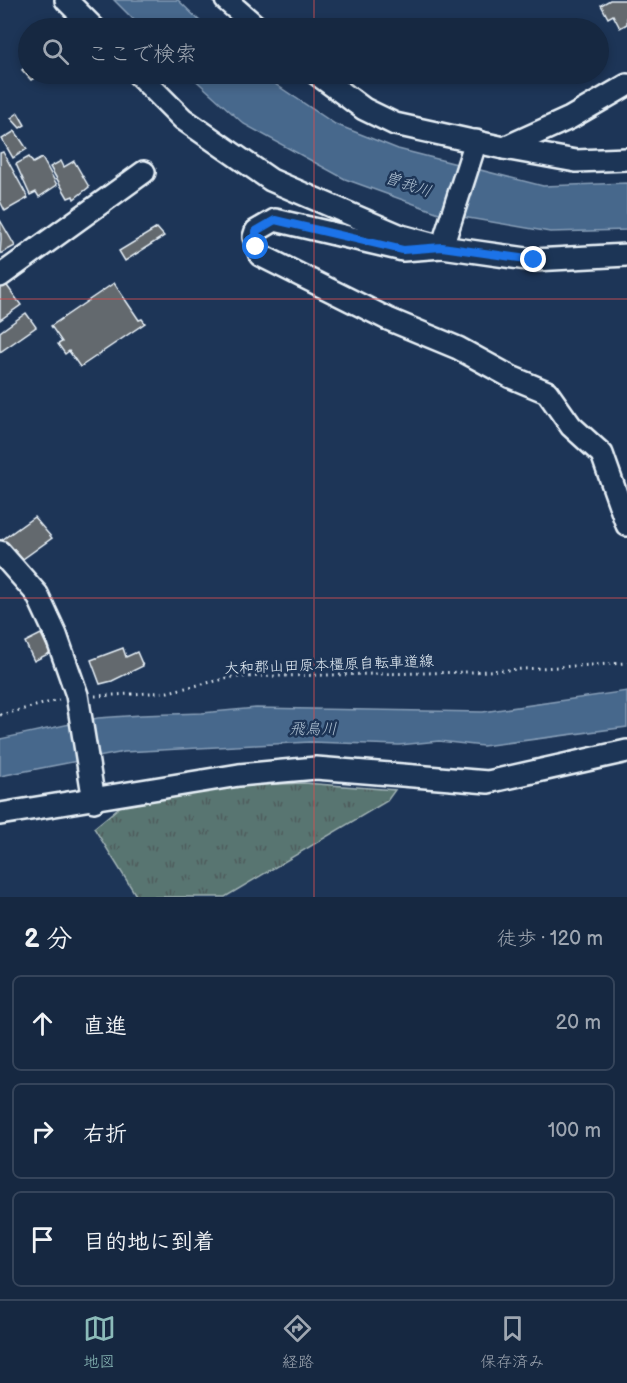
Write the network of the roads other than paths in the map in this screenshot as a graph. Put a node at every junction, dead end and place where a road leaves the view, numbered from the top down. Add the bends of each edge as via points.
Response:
1 (66, 0) edge
2 (226, 0) edge
3 (84, 18) edge
4 (247, 18) edge
5 (148, 84) edge
6 (330, 84) edge
7 (627, 85) edge
8 (474, 146) junction
9 (504, 148) junction
10 (627, 159) edge
11 (144, 172) dead end
12 (445, 239) junction
13 (627, 255) edge
14 (0, 276) edge
15 (627, 525) edge
16 (0, 552) edge
17 (627, 751) edge
18 (93, 798) junction
19 (0, 814) edge

1 - 3 street
2 - 4 street
5 - 12 street via 183,119 271,180 401,236
6 - 8 street via 364,109 395,124
7 - 9 street via 570,118
8 - 9 street
8 - 12 street
9 - 10 street via 576,161
11 - 14 street
12 - 13 street via 534,260
12 - 15 street via 403,250 275,220 256,231 254,237 260,255 548,392 571,426 602,454
16 - 18 street via 37,594 56,635 78,700
17 - 18 street via 488,782 316,768
18 - 19 street

